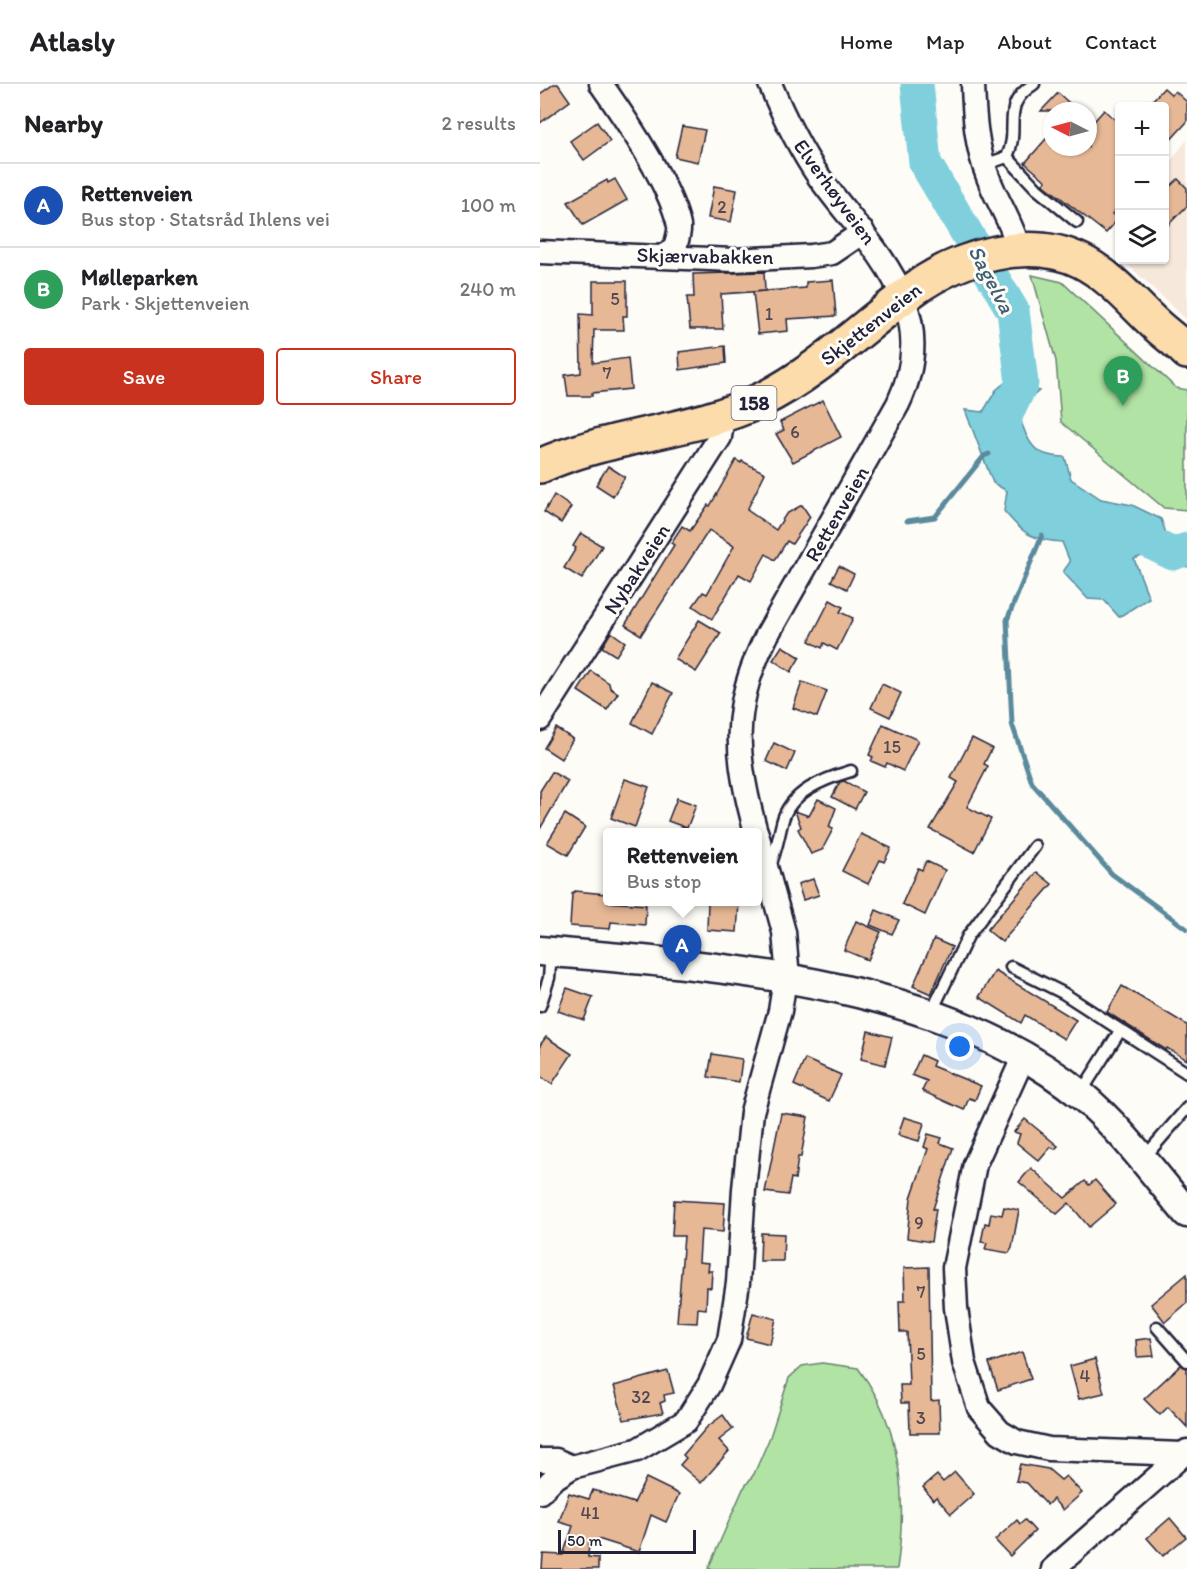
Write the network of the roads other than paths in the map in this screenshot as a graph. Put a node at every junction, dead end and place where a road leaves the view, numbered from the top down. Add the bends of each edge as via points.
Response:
1 (601, 84) edge
2 (770, 84) edge
3 (972, 84) edge
4 (1034, 84) edge
5 (1007, 158) junction
6 (984, 165) junction
7 (1077, 222) dead end
8 (863, 232) junction
9 (540, 252) edge
10 (1008, 252) junction
11 (663, 256) junction
12 (903, 297) junction
13 (1185, 349) edge
14 (723, 415) junction
15 (540, 466) edge
16 (540, 719) edge
17 (851, 771) dead end
18 (756, 828) edge
19 (1035, 846) dead end
20 (762, 852) edge
21 (767, 871) junction
22 (546, 951) edge
23 (1011, 967) dead end
24 (785, 978) junction
25 (540, 1006) edge
26 (930, 1016) junction
27 (1120, 1031) junction
28 (1024, 1056) junction
29 (1187, 1073) edge
30 (1080, 1094) junction
31 (1187, 1108) edge
32 (1143, 1160) junction
33 (1187, 1213) edge
34 (1157, 1327) dead end
35 (1187, 1361) edge
36 (1185, 1452) edge
37 (540, 1460) edge
38 (572, 1467) junction
39 (540, 1492) edge
40 (1053, 1569) edge

1 - 11 street via 666,193 679,228 675,249
2 - 8 street, Elverhøyveien via 800,148
3 - 6 street
4 - 5 lane via 1017,97 1013,106 1012,146
5 - 6 lane
5 - 7 lane
6 - 10 street via 1013,229
8 - 11 street, Skjærvabakken via 843,248 820,256 734,260
8 - 12 street, Elverhøyveien via 892,271
9 - 11 street, Skjærvabakken
10 - 12 main road, Skjettenveien / 158 via 937,274
10 - 13 main road, Skjettenveien / 158 via 1055,252 1092,267
12 - 14 main road, Skjettenveien / 158 via 804,375 761,400
12 - 18 street, Rettenveien via 913,344 903,394 767,635 750,674 739,750
14 - 15 main road, Skjettenveien / 158 via 601,444
14 - 16 street, Nybakveien via 720,437
17 - 21 lane via 819,783 795,798 784,816 777,849
19 - 26 lane via 968,936
20 - 21 street, Rettenveien
21 - 24 street, Rettenveien via 784,933
22 - 24 street
22 - 25 lane via 549,978
23 - 27 lane via 1063,993
24 - 26 street via 847,990
24 - 38 street, Rettenveien via 780,1011 752,1112 738,1283 729,1340 709,1385 686,1421 637,1450
26 - 28 street
27 - 29 lane
27 - 30 lane
28 - 30 street
28 - 36 street via 975,1164 954,1268 964,1362 979,1408 1000,1432 1017,1442 1049,1449
30 - 32 street
31 - 32 lane
32 - 33 street
34 - 35 lane
36 - 40 street
37 - 38 street via 556,1460
38 - 39 street, Rettenveien

